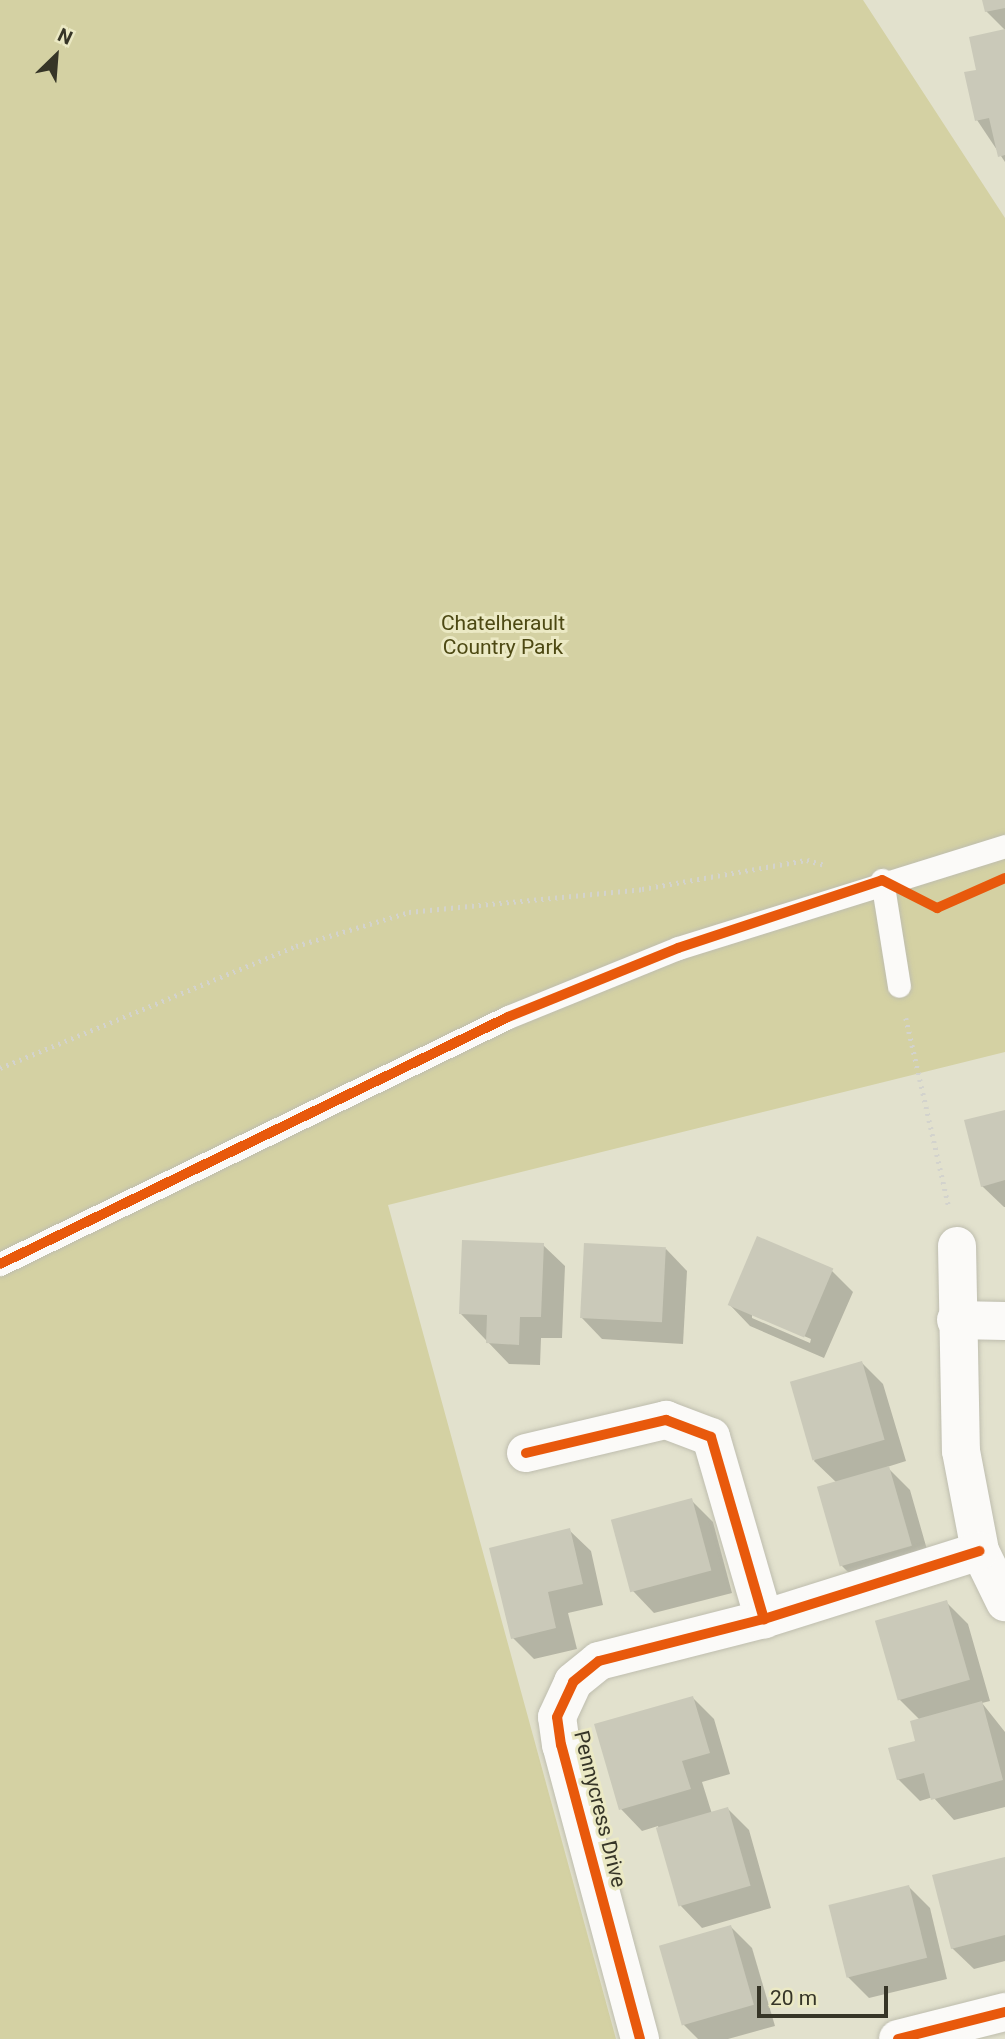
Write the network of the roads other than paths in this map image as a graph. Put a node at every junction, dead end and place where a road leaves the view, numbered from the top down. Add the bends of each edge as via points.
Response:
1 (1005, 846) edge
2 (882, 880) junction
3 (899, 986) road end
4 (957, 1246) road end
5 (0, 1264) edge
6 (956, 1320) junction
7 (1005, 1321) edge
8 (526, 1452) dead end
9 (980, 1551) junction
10 (1005, 1602) edge
11 (765, 1619) junction
12 (1005, 2012) edge
13 (640, 2039) edge
14 (898, 2039) edge

1 - 2 lane
2 - 3 lane
2 - 5 lane via 678,948 508,1017
4 - 6 street
6 - 7 street
6 - 9 street via 961,1451
8 - 11 street via 666,1420 711,1437
9 - 10 street
9 - 11 street, Pennycress Drive
11 - 13 street, Pennycress Drive via 598,1661 573,1682 557,1717
12 - 14 street

